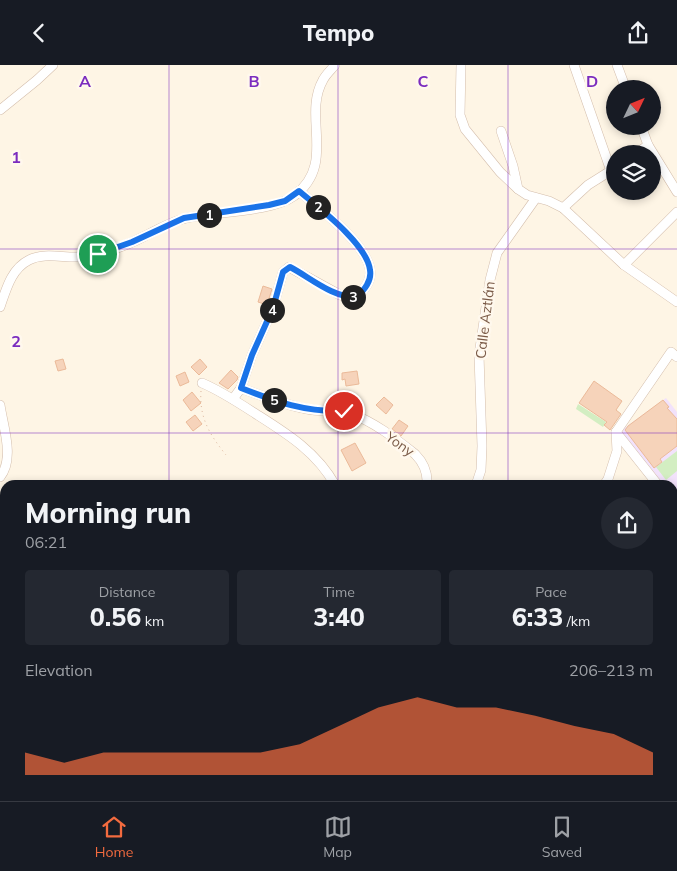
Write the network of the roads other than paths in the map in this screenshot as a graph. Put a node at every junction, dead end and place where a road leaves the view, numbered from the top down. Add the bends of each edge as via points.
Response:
1 (53, 65) edge
2 (335, 65) edge
3 (461, 65) edge
4 (574, 65) edge
5 (617, 65) edge
6 (623, 80) edge
7 (0, 110) edge
8 (501, 131) dead end
9 (644, 135) edge
10 (648, 145) edge
11 (606, 150) edge
12 (661, 166) edge
13 (606, 173) edge
14 (518, 189) junction
15 (299, 191) junction
16 (677, 192) edge
17 (536, 198) junction
18 (563, 208) junction
19 (677, 212) edge
20 (624, 265) junction
21 (677, 302) edge
22 (0, 307) edge
23 (674, 354) edge
24 (202, 383) road end
25 (241, 388) junction
26 (233, 399) junction
27 (0, 405) edge
28 (616, 432) junction
29 (0, 477) edge
30 (332, 480) edge
31 (427, 480) edge
32 (478, 480) edge
33 (607, 480) edge
34 (654, 480) edge

1 - 7 street
2 - 15 street via 323,80 316,105 317,160 309,179
3 - 14 street via 460,115 465,129
4 - 11 street
5 - 6 street
8 - 14 street
9 - 10 street
12 - 16 street
13 - 18 street
14 - 17 street
15 - 22 street via 285,201 269,205 184,218 98,254 39,256 28,260 9,281
15 - 25 street via 358,245 371,271 369,281 357,297 347,297 290,267 283,272 273,308
17 - 18 street
17 - 32 street, Calle Aztlán via 497,253 490,280 479,355 482,446
18 - 20 street
19 - 20 street
20 - 21 street
23 - 28 street
24 - 26 street
25 - 26 street
25 - 31 street, Yony via 298,407 321,412 344,411 358,417 415,453 421,459
26 - 30 street via 310,451
27 - 29 street via 7,448 7,464
28 - 33 street via 617,451
28 - 34 street

